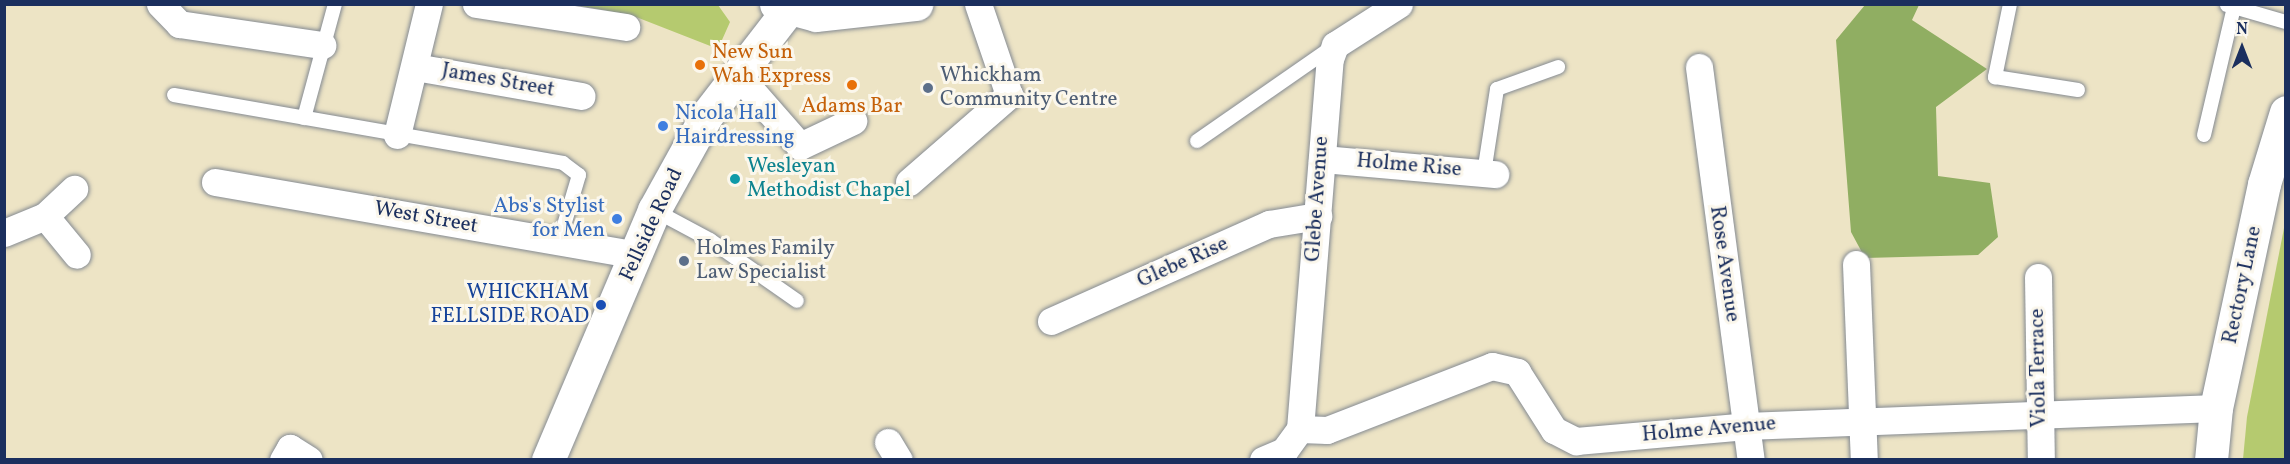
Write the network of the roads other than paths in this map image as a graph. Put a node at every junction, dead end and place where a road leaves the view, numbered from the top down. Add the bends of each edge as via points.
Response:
1 (334, 4) edge
2 (429, 4) edge
3 (476, 4) edge
4 (916, 4) edge
5 (978, 4) edge
6 (1400, 4) edge
7 (2010, 4) edge
8 (2229, 6) edge
9 (782, 7) edge
10 (162, 9) edge
11 (2286, 22) edge
12 (626, 27) dead end
13 (322, 45) junction
14 (1335, 45) junction
15 (415, 67) junction
16 (1558, 68) dead end
17 (1698, 68) dead end
18 (736, 73) junction
19 (2078, 90) dead end
20 (174, 95) dead end
21 (582, 96) dead end
22 (2286, 112) edge
23 (304, 118) junction
24 (853, 121) dead end
25 (398, 135) junction
26 (2204, 135) dead end
27 (1197, 141) dead end
28 (1322, 159) junction
29 (1490, 173) joint
30 (215, 182) dead end
31 (909, 182) dead end
32 (74, 189) dead end
33 (654, 210) junction
34 (45, 216) junction
35 (1318, 216) junction
36 (4, 233) edge
37 (559, 242) junction
38 (77, 255) dead end
39 (637, 255) junction
40 (1856, 264) dead end
41 (2038, 277) dead end
42 (797, 301) dead end
43 (1051, 321) dead end
44 (2216, 408) junction
45 (2038, 414) junction
46 (1862, 421) junction
47 (1746, 426) junction
48 (1300, 429) junction
49 (283, 459) edge
50 (309, 459) edge
51 (548, 459) edge
52 (1263, 459) edge
53 (1751, 459) edge
54 (1864, 459) edge
55 (2041, 459) edge
56 (2211, 459) edge

1 - 13 lane
2 - 15 street
3 - 12 street
4 - 9 street via 816,15
5 - 31 street via 1009,95
6 - 14 street
7 - 19 lane via 2004,14 1995,77
8 - 11 lane
8 - 26 lane
9 - 18 street, Fellside Road
10 - 13 street via 179,24
13 - 23 lane
14 - 27 lane
14 - 28 street, Glebe Avenue
15 - 21 street, James Street
15 - 25 street
16 - 29 lane via 1497,89
17 - 47 street, Rose Avenue
18 - 24 street via 800,146
18 - 33 street, Fellside Road
20 - 23 lane
22 - 44 street, Rectory Lane via 2264,184
23 - 25 lane
25 - 37 lane via 573,167 578,187
28 - 29 street, Holme Rise
28 - 35 street, Glebe Avenue
30 - 37 street, West Street
32 - 34 street
33 - 39 street, Fellside Road
33 - 42 lane via 710,240
34 - 36 street
34 - 38 street
35 - 43 street, Glebe Rise via 1269,224
35 - 48 street, Glebe Avenue
37 - 39 street, West Street
39 - 51 street, Fellside Road
40 - 46 street
41 - 45 street, Viola Terrace
44 - 45 street, Holme Avenue
44 - 56 street, Rectory Lane
45 - 46 street, Holme Avenue
45 - 55 street, Viola Terrace
46 - 47 street, Holme Avenue
46 - 54 street
47 - 48 street, Holme Avenue via 1576,441 1554,430 1517,372 1492,366 1327,430
47 - 53 street, Rose Avenue
48 - 52 street via 1284,451
49 - 50 street via 290,448

